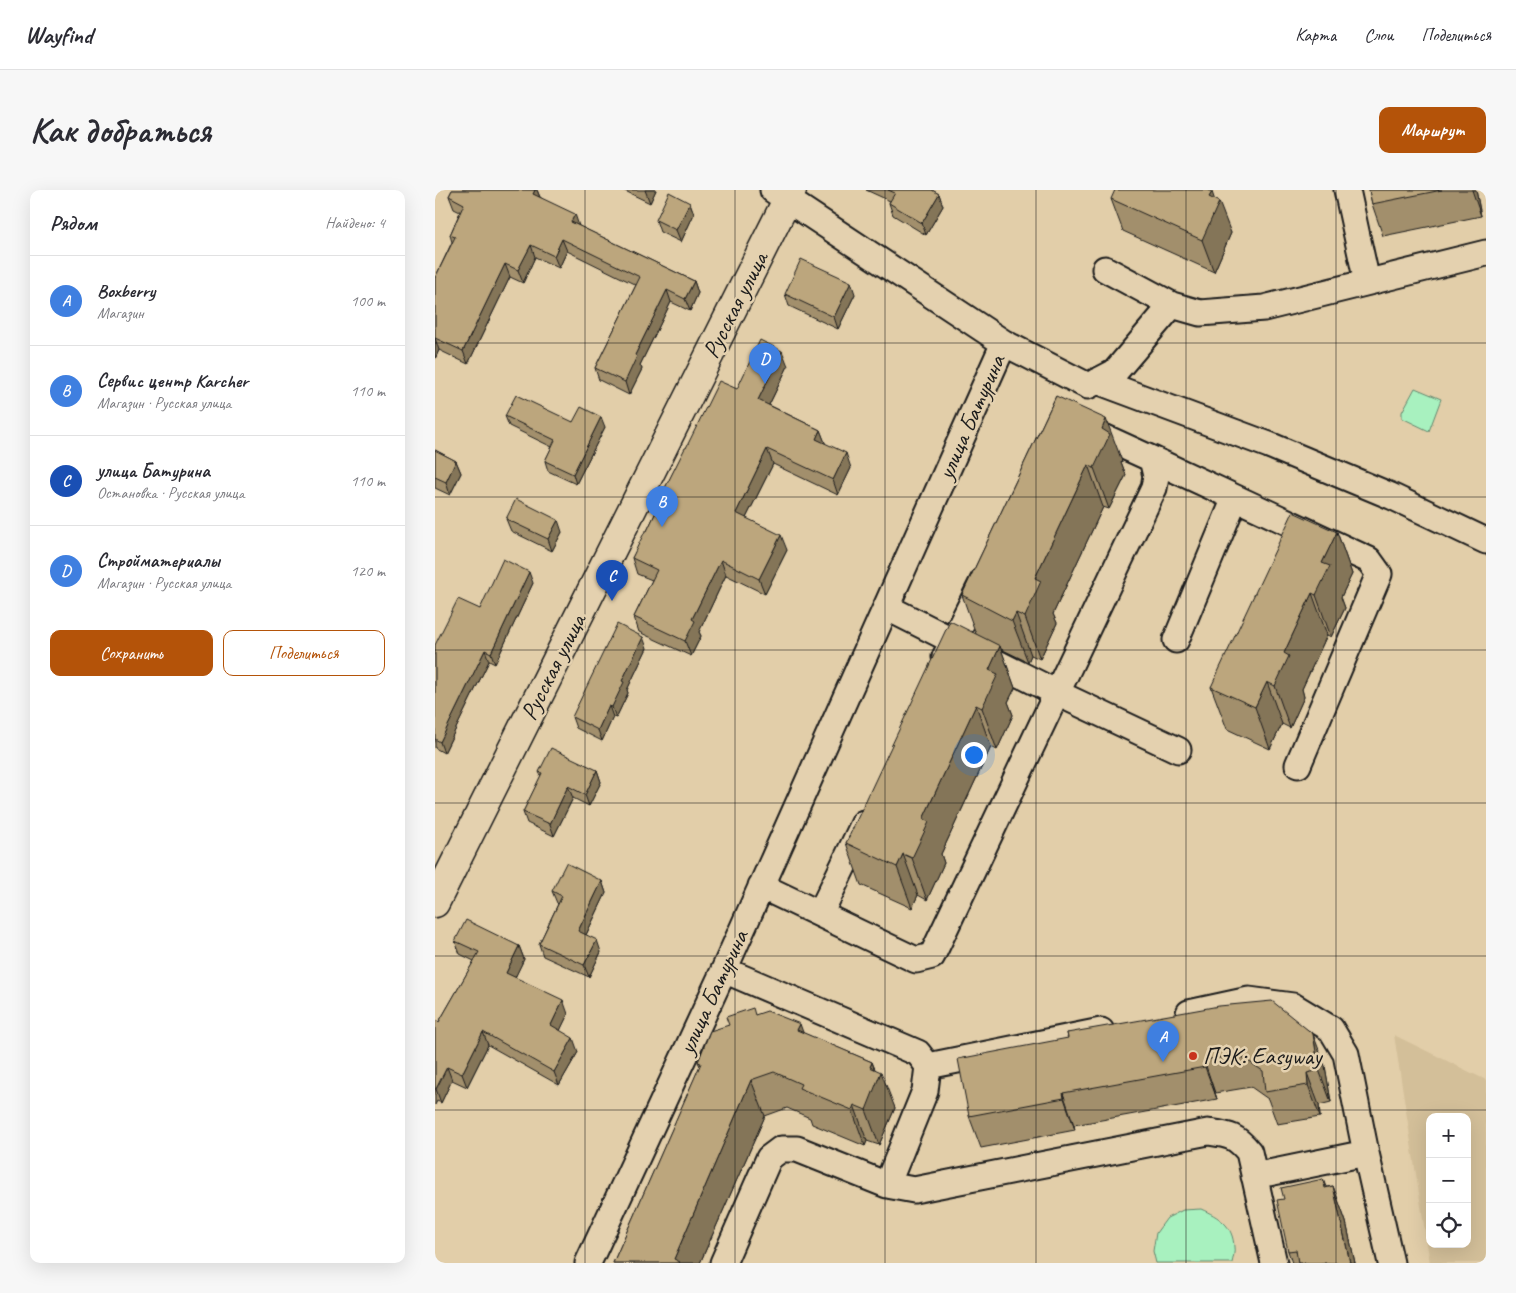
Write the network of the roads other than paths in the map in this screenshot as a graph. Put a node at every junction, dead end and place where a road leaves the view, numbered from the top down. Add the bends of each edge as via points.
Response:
1 (1347, 190) edge
2 (785, 193) edge
3 (1486, 253) edge
4 (1105, 269) dead end
5 (1367, 282) junction
6 (1172, 305) junction
7 (1004, 343) junction
8 (1097, 381) junction
9 (1065, 424) edge
10 (1152, 460) junction
11 (1235, 498) junction
12 (1486, 542) edge
13 (992, 561) edge
14 (886, 607) junction
15 (1176, 640) dead end
16 (953, 642) junction
17 (936, 677) edge
18 (1057, 693) junction
19 (1178, 750) dead end
20 (1298, 765) dead end
21 (876, 800) edge
22 (761, 886) junction
23 (435, 904) edge
24 (820, 914) junction
25 (724, 970) junction
26 (1171, 1016) edge
27 (1123, 1026) edge
28 (928, 1066) junction
29 (1366, 1153) junction
30 (1254, 1176) junction
31 (887, 1185) junction
32 (587, 1263) edge
33 (723, 1263) edge
34 (1273, 1263) edge
35 (1391, 1263) edge

1 - 5 street
2 - 7 street, улица Батурина
2 - 23 main road, Русская улица
3 - 5 street
4 - 6 street
5 - 6 street via 1264,308 1200,313
6 - 8 street via 1115,372
7 - 8 street via 1088,386
7 - 14 street, улица Батурина
8 - 12 street via 1269,445 1391,496
9 - 10 street via 1072,422
10 - 11 street
10 - 18 street via 1157,476 1154,488
11 - 15 street
11 - 20 street via 1369,560 1379,574
13 - 16 street
14 - 16 street
14 - 22 street, улица Батурина
16 - 17 street
16 - 18 street
18 - 19 street
18 - 24 street via 932,956 916,960
21 - 24 street
22 - 24 street
22 - 25 street, улица Батурина
25 - 28 street via 912,1050
25 - 32 street, улица Батурина
26 - 29 street via 1249,1000 1293,1006 1331,1029 1346,1054
27 - 28 street
28 - 31 street via 925,1091
29 - 30 street
29 - 35 street
30 - 31 street via 1249,1152 1239,1141 1227,1134 1208,1132 914,1190
30 - 34 street
31 - 33 street via 797,1149 781,1149 769,1158

